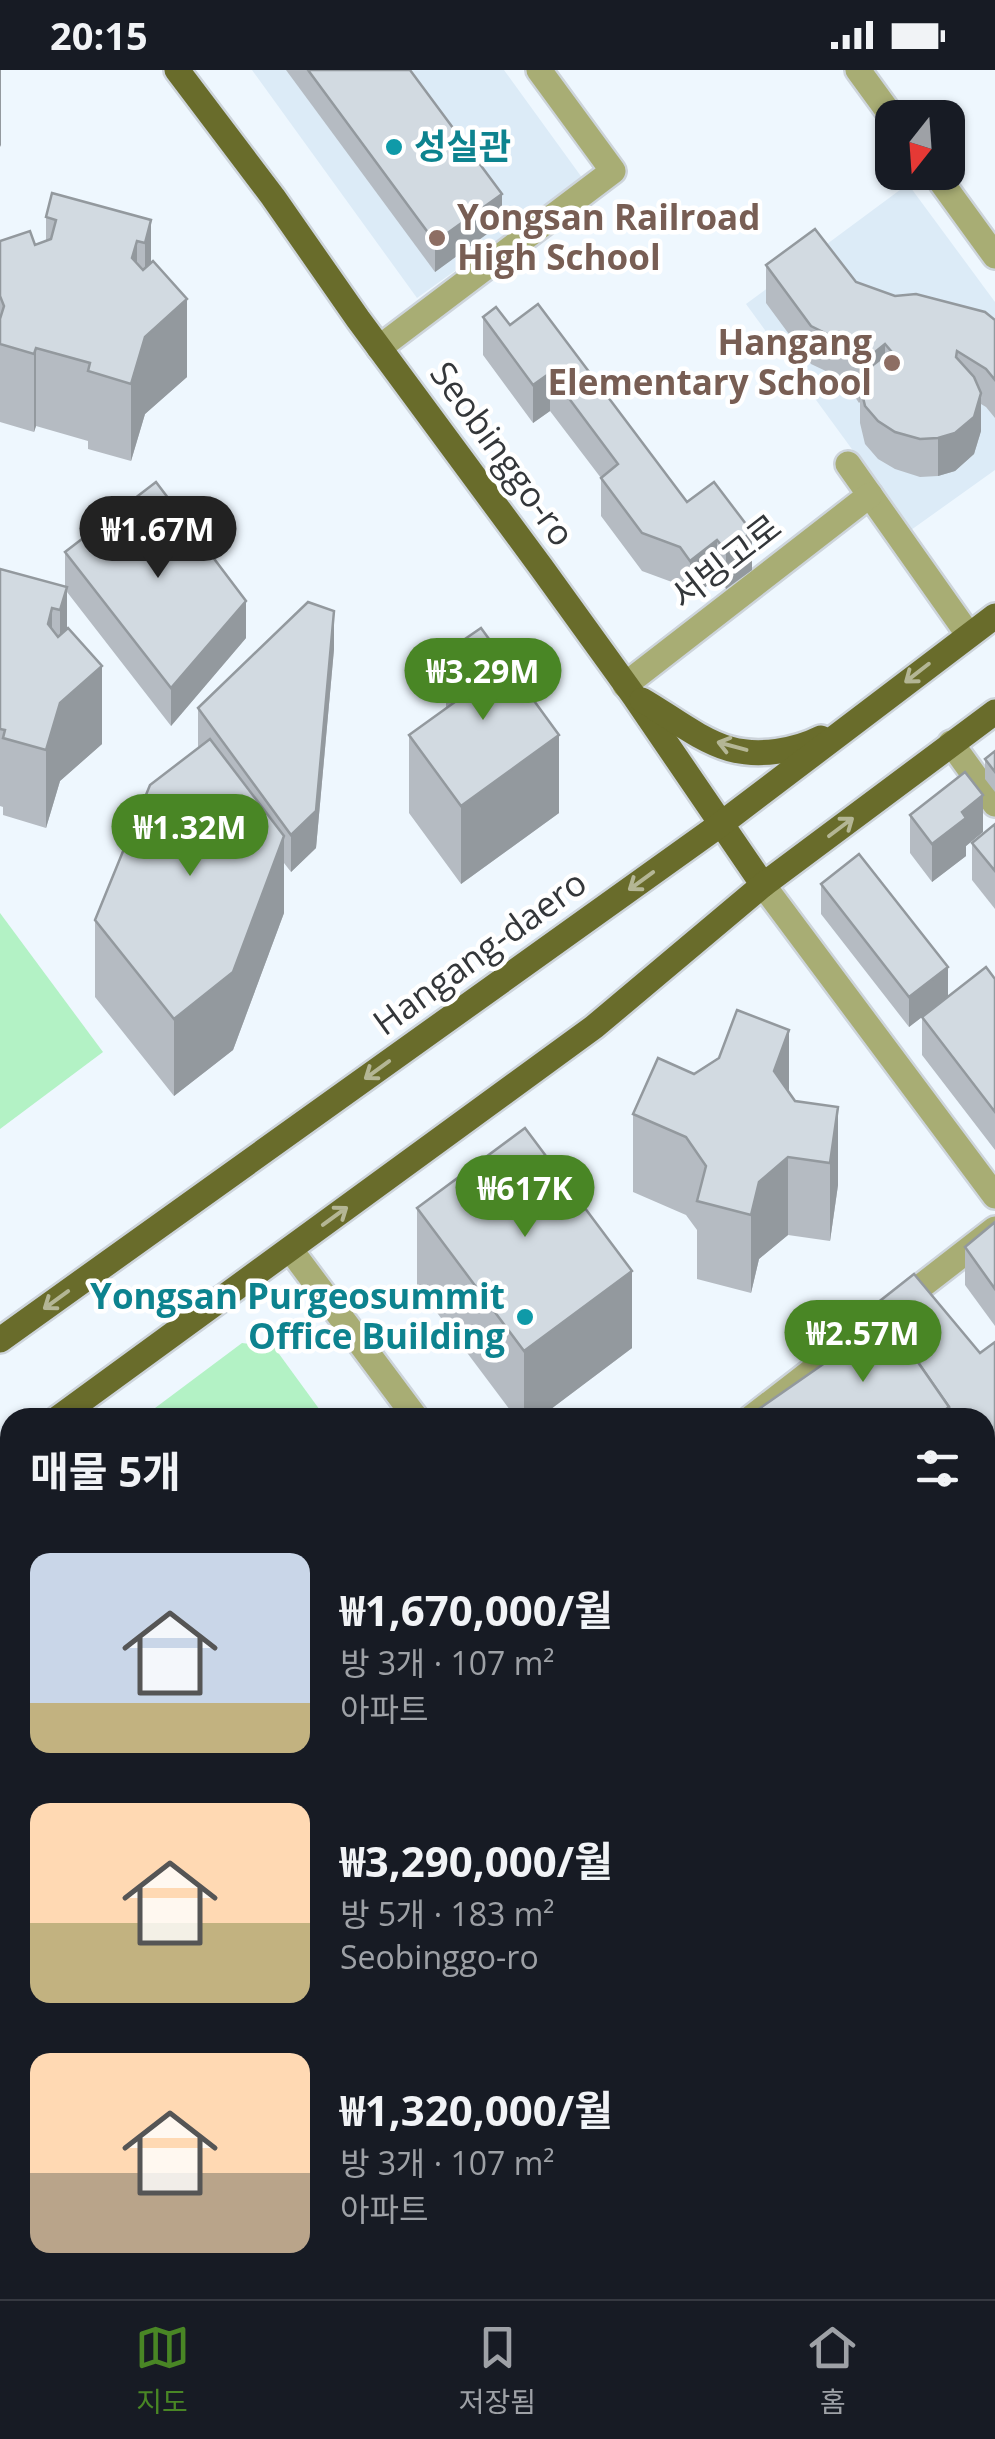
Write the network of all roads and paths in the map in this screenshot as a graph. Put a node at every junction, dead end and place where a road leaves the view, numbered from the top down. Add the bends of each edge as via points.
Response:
1 (177, 70) edge
2 (539, 70) edge
3 (858, 70) edge
4 (880, 100) edge
5 (949, 190) edge
6 (991, 241) edge
7 (379, 348) junction
8 (848, 464) dead end
9 (870, 495) junction
10 (995, 616) edge
11 (968, 634) junction
12 (629, 690) junction
13 (995, 712) edge
14 (857, 719) junction
15 (952, 743) junction
16 (995, 804) edge
17 (721, 824) junction
18 (763, 886) junction
19 (995, 1196) edge
20 (995, 1229) edge
21 (290, 1250) junction
22 (0, 1340) edge
23 (72, 1408) edge
24 (408, 1408) edge
25 (764, 1408) edge

1 - 7 main road, Seobinggo-ro
2 - 7 street via 613,171
3 - 4 street
5 - 6 street
7 - 12 main road, Seobinggo-ro
8 - 9 street
9 - 11 street
9 - 12 street, 서빙고로
10 - 11 main road, Hangang-daero
11 -> 14 main road, Hangang-daero
14 -> 12 main road via 793,748 731,749
12 - 17 main road, Seobinggo-ro
13 - 15 main road
14 - 17 main road, Hangang-daero
15 - 16 street
18 -> 15 main road
17 - 18 main road, Seobinggo-ro
17 -> 22 main road, Hangang-daero
18 - 19 street
21 -> 18 main road via 594,1027
20 - 25 street
21 - 23 main road
21 - 24 street

